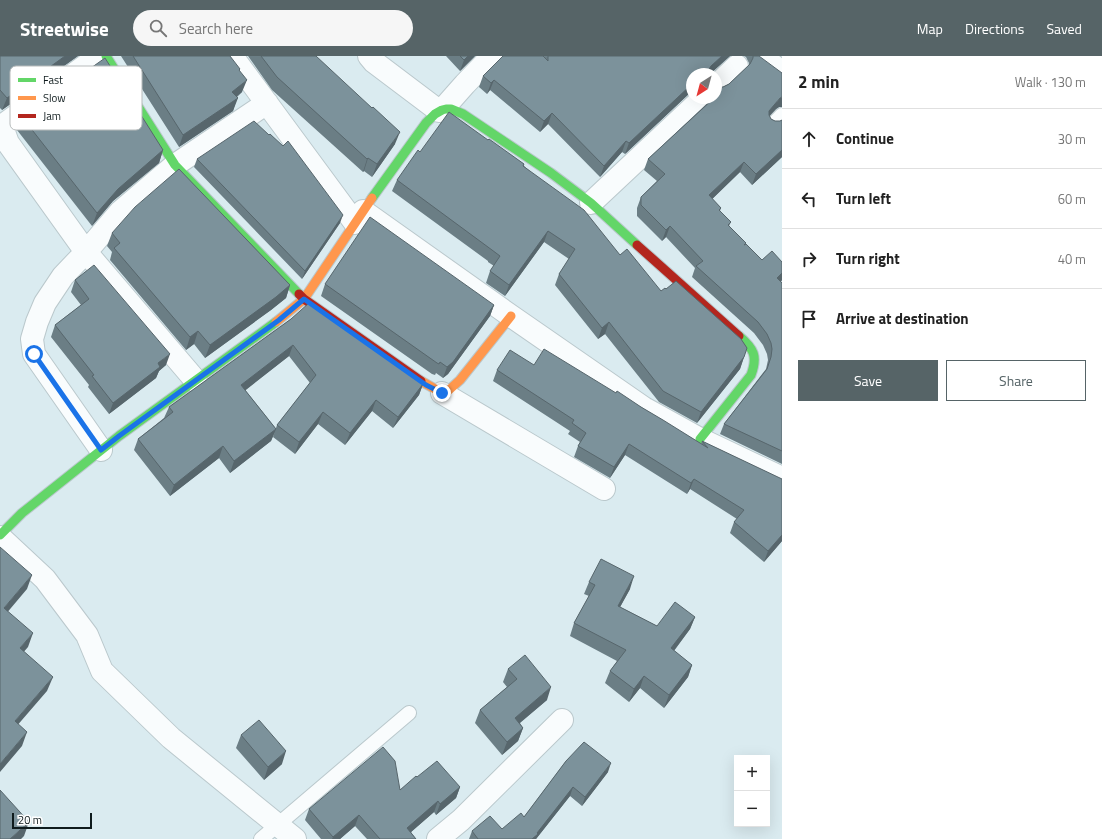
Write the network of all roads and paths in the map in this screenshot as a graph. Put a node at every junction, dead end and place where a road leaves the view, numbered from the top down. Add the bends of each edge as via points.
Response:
1 (99, 56) edge
2 (106, 56) edge
3 (232, 56) edge
4 (369, 56) edge
5 (492, 56) edge
6 (761, 56) edge
7 (85, 66) edge
8 (112, 66) edge
9 (737, 66) dead end
10 (782, 72) edge
11 (722, 80) edge
12 (267, 103) junction
13 (698, 104) edge
14 (441, 110) junction
15 (142, 112) edge
16 (10, 120) edge
17 (176, 165) junction
18 (591, 203) junction
19 (359, 217) junction
20 (86, 252) junction
21 (304, 299) junction
22 (511, 316) junction
23 (196, 381) junction
24 (442, 393) junction
25 (700, 439) junction
26 (101, 450) junction
27 (782, 478) edge
28 (604, 489) dead end
29 (0, 536) edge
30 (409, 713) dead end
31 (562, 720) dead end
32 (278, 824) junction
33 (261, 839) edge
34 (296, 839) edge
35 (438, 839) edge

1 - 7 street
2 - 8 street
3 - 12 street
4 - 14 street
5 - 14 street
6 - 10 street
9 - 11 street
12 - 17 street
12 - 19 street
13 - 18 street
14 - 18 street via 454,109 463,114
14 - 19 street via 426,123
15 - 17 street
16 - 20 street via 6,123 4,132 8,143
17 - 20 street via 121,211
17 - 21 street
18 - 25 street via 746,342 754,354 755,364 751,375
19 - 21 street
19 - 22 street
20 - 23 street
20 - 26 street via 63,276 45,303 32,339 34,354
21 - 23 street
21 - 24 street via 426,385
22 - 24 street via 460,380
22 - 25 street via 644,408
23 - 26 street
24 - 28 street
25 - 27 street
26 - 29 street via 22,513
29 - 32 street via 45,579 87,635 102,671 171,738
30 - 32 lane
31 - 35 street via 461,820
32 - 33 lane
32 - 34 street

